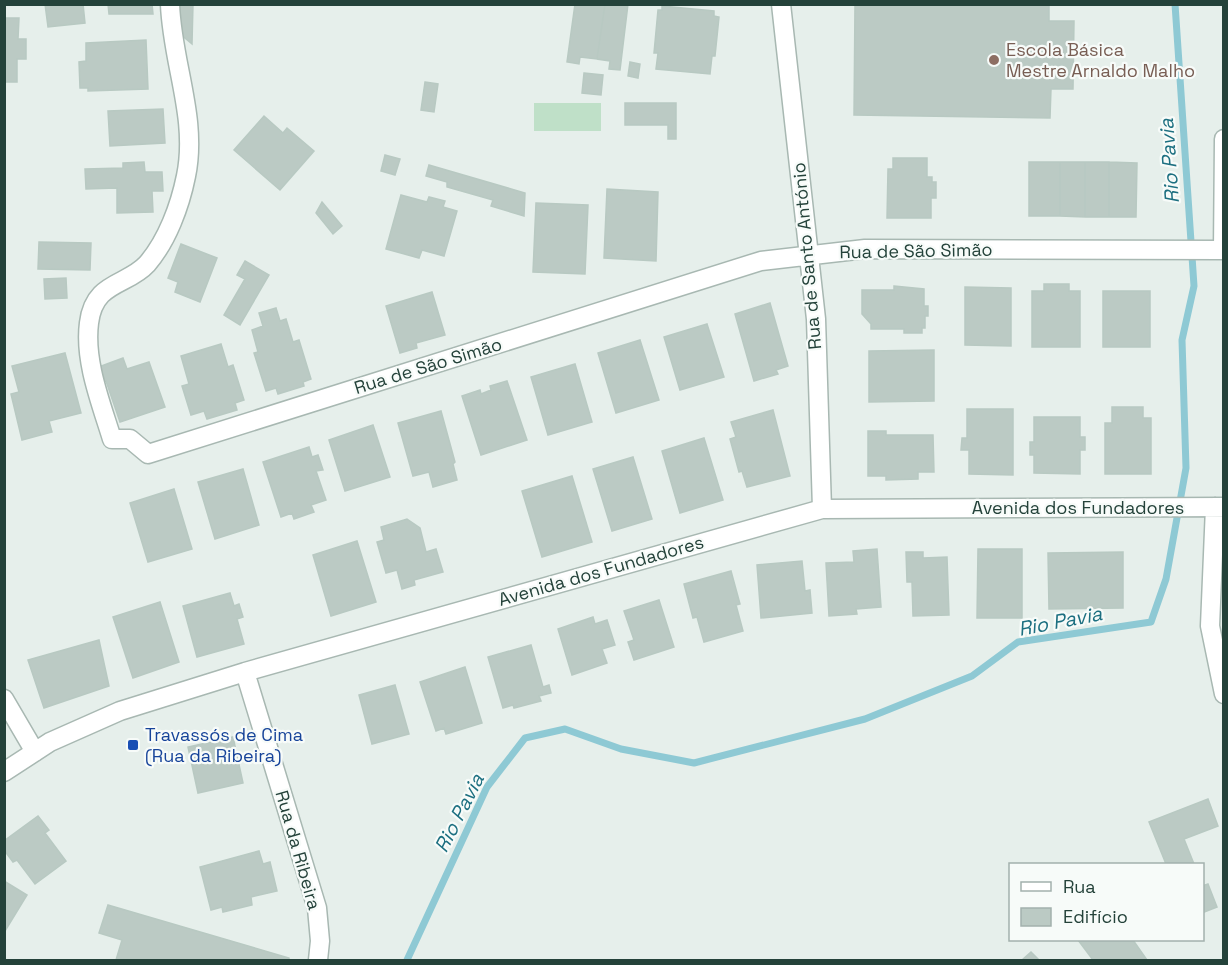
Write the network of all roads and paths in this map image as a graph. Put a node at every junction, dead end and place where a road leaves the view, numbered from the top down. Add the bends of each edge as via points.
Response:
1 (170, 4) edge
2 (781, 4) edge
3 (1224, 140) edge
4 (1223, 250) edge
5 (810, 256) junction
6 (1219, 507) edge
7 (822, 508) junction
8 (246, 672) junction
9 (1224, 694) edge
10 (4, 699) edge
11 (35, 752) junction
12 (4, 771) edge
13 (318, 960) edge

1 - 5 street, Rua de São Simão via 171,29 190,126 186,176 159,248 145,266 107,287 95,303 88,341 96,388 112,439 130,439 148,454 760,261
2 - 5 street, Rua de Santo António
3 - 4 street
4 - 5 street, Rua de São Simão via 866,249
5 - 7 street, Rua de Santo António
6 - 7 street, Avenida dos Fundadores
6 - 9 street via 1210,627
7 - 8 street, Avenida dos Fundadores
8 - 11 street, Avenida dos Fundadores via 120,711
8 - 13 street, Rua da Ribeira via 317,908
10 - 11 street
11 - 12 street, Avenida dos Fundadores

